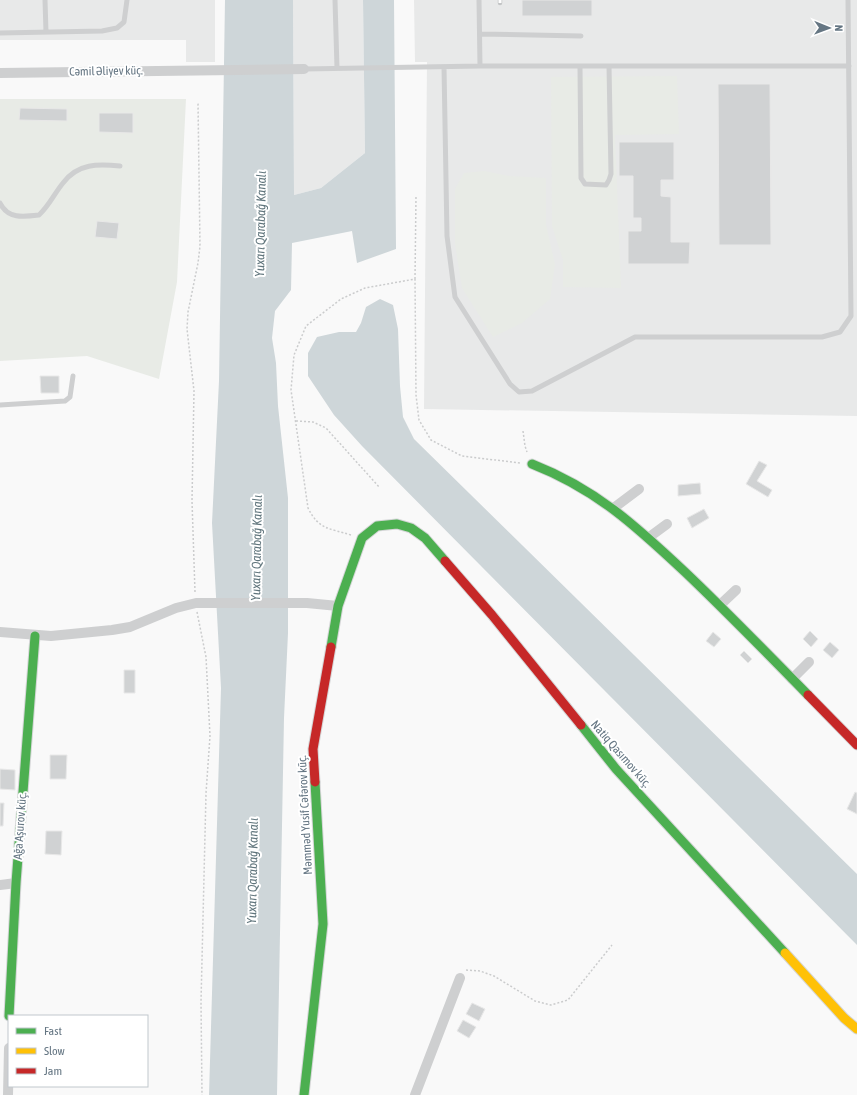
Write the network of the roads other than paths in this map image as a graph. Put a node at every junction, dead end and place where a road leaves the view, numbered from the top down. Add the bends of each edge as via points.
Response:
1 (46, 0) edge
2 (127, 0) edge
3 (335, 0) edge
4 (479, 0) edge
5 (848, 0) edge
6 (46, 32) junction
7 (0, 33) edge
8 (480, 34) junction
9 (581, 36) dead end
10 (480, 66) junction
11 (580, 66) junction
12 (609, 66) junction
13 (849, 66) junction
14 (444, 67) junction
15 (337, 68) junction
16 (304, 69) joint
17 (0, 72) edge
18 (120, 166) dead end
19 (0, 203) edge
20 (73, 376) dead end
21 (0, 405) edge
22 (532, 464) road end
23 (639, 489) dead end
24 (615, 507) junction
25 (667, 524) dead end
26 (362, 538) joint
27 (648, 538) junction
28 (736, 590) dead end
29 (720, 605) junction
30 (338, 606) junction
31 (0, 632) edge
32 (36, 636) junction
33 (809, 662) dead end
34 (792, 679) junction
35 (857, 745) edge
36 (16, 882) junction
37 (0, 885) edge
38 (460, 978) road end
39 (9, 1015) edge
40 (857, 1029) edge
41 (304, 1095) edge
42 (415, 1095) edge

1 - 6 lane
2 - 6 lane via 124,22 117,28 102,31
3 - 15 lane
4 - 8 lane
5 - 13 lane
6 - 7 lane
8 - 9 lane
8 - 10 lane
10 - 11 lane
10 - 14 lane
11 - 12 lane
11 - 12 lane via 581,178 585,184 595,185 606,185 611,174
12 - 13 lane
13 - 14 lane via 851,316 840,332 822,337 635,337 532,391 519,392 510,384 455,297 447,236
14 - 15 lane
15 - 16 lane
16 - 17 street, Cəmil Əliyev küç.
18 - 19 lane via 85,166 64,181 46,209 39,215 14,216 4,211
20 - 21 lane via 70,397 65,401
22 - 24 street via 582,485
23 - 24 street
24 - 27 street
25 - 27 street
26 - 30 street, Məmməd Yusif Cəfərov küç.
26 - 40 street, Natiq Qasımov küç. via 377,526 397,524 411,528 425,538 492,615 616,769 844,1018
27 - 29 street
28 - 29 street
29 - 34 street
30 - 32 street via 216,603 183,606 130,627 76,635
30 - 41 street, Məmməd Yusif Cəfərov küç. via 313,749 323,924
31 - 32 street
32 - 36 street, Ağa Aşurov küç.
33 - 34 street
34 - 35 street
36 - 37 street
36 - 39 street, Ağa Aşurov küç.
38 - 42 street

